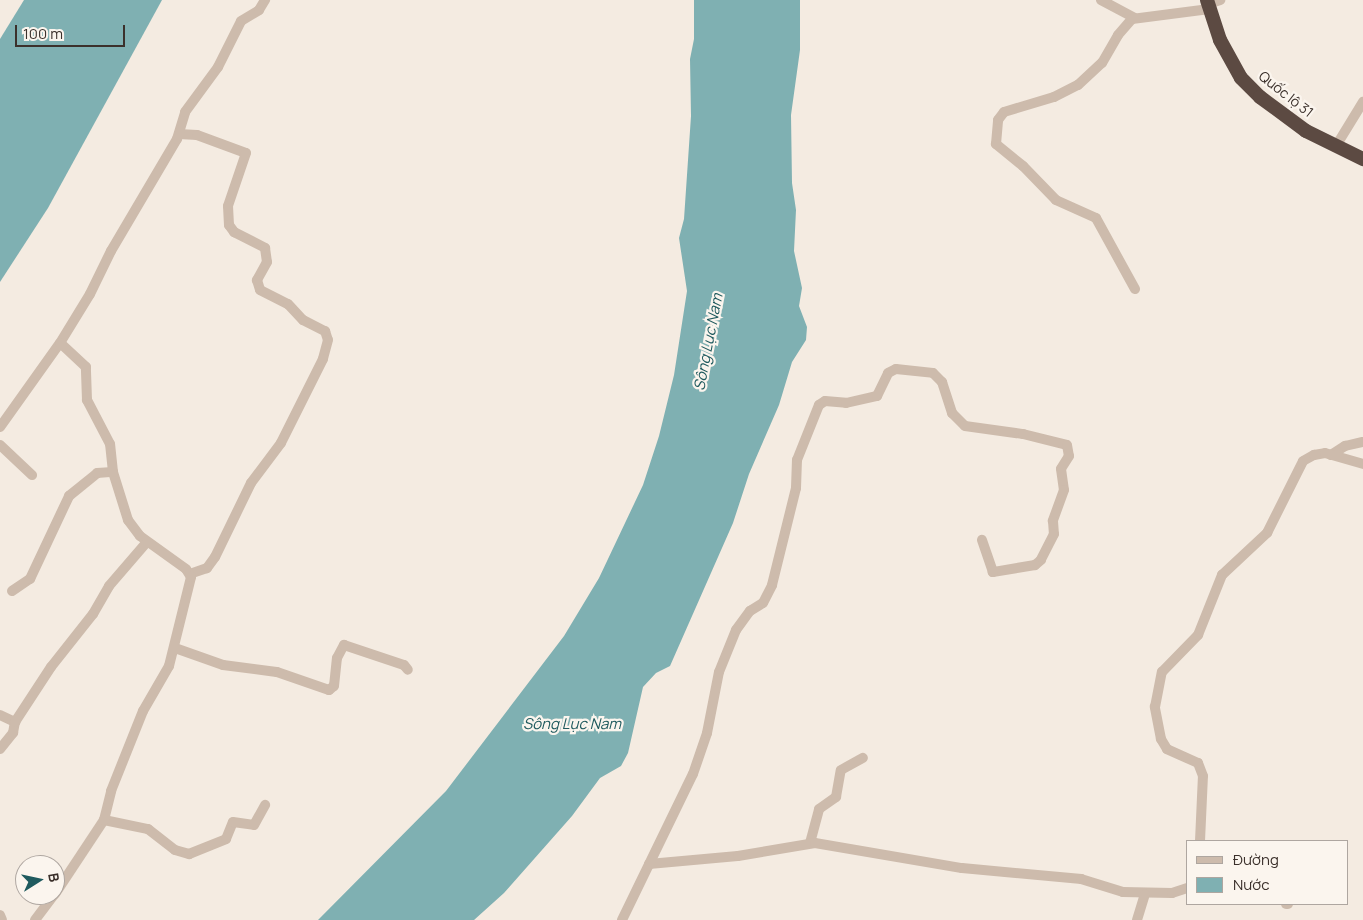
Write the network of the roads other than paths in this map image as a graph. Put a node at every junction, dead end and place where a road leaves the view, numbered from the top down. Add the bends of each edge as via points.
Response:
1 (265, 0) edge
2 (1101, 0) edge
3 (1211, 3) edge
4 (1135, 18) junction
5 (1363, 102) edge
6 (179, 134) junction
7 (1336, 146) junction
8 (1363, 158) edge
9 (1134, 289) dead end
10 (60, 343) junction
11 (0, 427) edge
12 (1363, 442) edge
13 (0, 445) edge
14 (1331, 455) junction
15 (1363, 464) edge
16 (113, 472) junction
17 (32, 475) dead end
18 (982, 540) dead end
19 (147, 542) junction
20 (190, 574) junction
21 (12, 591) dead end
22 (175, 648) junction
23 (408, 670) dead end
24 (0, 715) edge
25 (15, 722) junction
26 (0, 749) edge
27 (863, 758) dead end
28 (265, 805) dead end
29 (104, 820) junction
30 (1200, 840) edge
31 (810, 843) junction
32 (649, 864) junction
33 (65, 879) edge
34 (1186, 888) edge
35 (1145, 894) junction
36 (47, 905) edge
37 (0, 915) edge
38 (2, 920) edge
39 (35, 920) edge
40 (622, 920) edge
41 (1137, 920) edge

1 - 6 street via 259,10 241,22 218,67 185,112
2 - 4 street
3 - 4 street
3 - 7 highway, Quốc lộ 31 via 1220,40 1241,78 1288,119
4 - 9 street via 1121,29 1102,64 1078,85 1054,97 1004,112 998,120 996,144 1056,200 1096,218
5 - 7 street
6 - 10 street
6 - 20 street via 197,134 246,153 228,206 228,225 234,232 265,248 267,262 257,280 260,290 288,304 303,320 325,331 328,340 323,359 281,444 251,483 215,557 207,568
7 - 8 highway, Quốc lộ 31
10 - 11 street
10 - 16 street via 86,367 87,400 110,444
12 - 14 street via 1345,446
13 - 17 street
14 - 15 street
14 - 30 street via 1317,454 1303,461 1267,533 1222,575 1198,636 1170,660 1158,682 1155,708 1163,744 1195,762 1202,770
16 - 19 street via 128,520
16 - 21 street via 97,473 69,496 30,579
18 - 32 street via 993,572 1035,565 1041,560 1054,534 1053,521 1064,490 1061,469 1069,456 1067,445 1044,438 966,426 952,413 942,382 933,374 896,369 888,373 877,396 846,403 821,403 797,460 796,488 772,585 763,603 750,611 736,630 719,672 707,733 694,774
19 - 20 street
19 - 25 street via 109,586 93,614 51,667
20 - 22 street
22 - 23 street via 223,665 277,672 329,690 334,686 336,658 344,645
22 - 29 street via 169,666 143,711 111,791
24 - 25 street
25 - 26 street via 13,733
27 - 31 street via 840,770 836,797 819,809
28 - 29 street via 254,825 233,822 226,839 189,854 175,850 148,828
29 - 33 street
31 - 32 street via 738,856
31 - 35 street via 972,870 1074,878 1123,892
32 - 40 street
34 - 35 street
35 - 41 street
36 - 39 street
37 - 38 street

